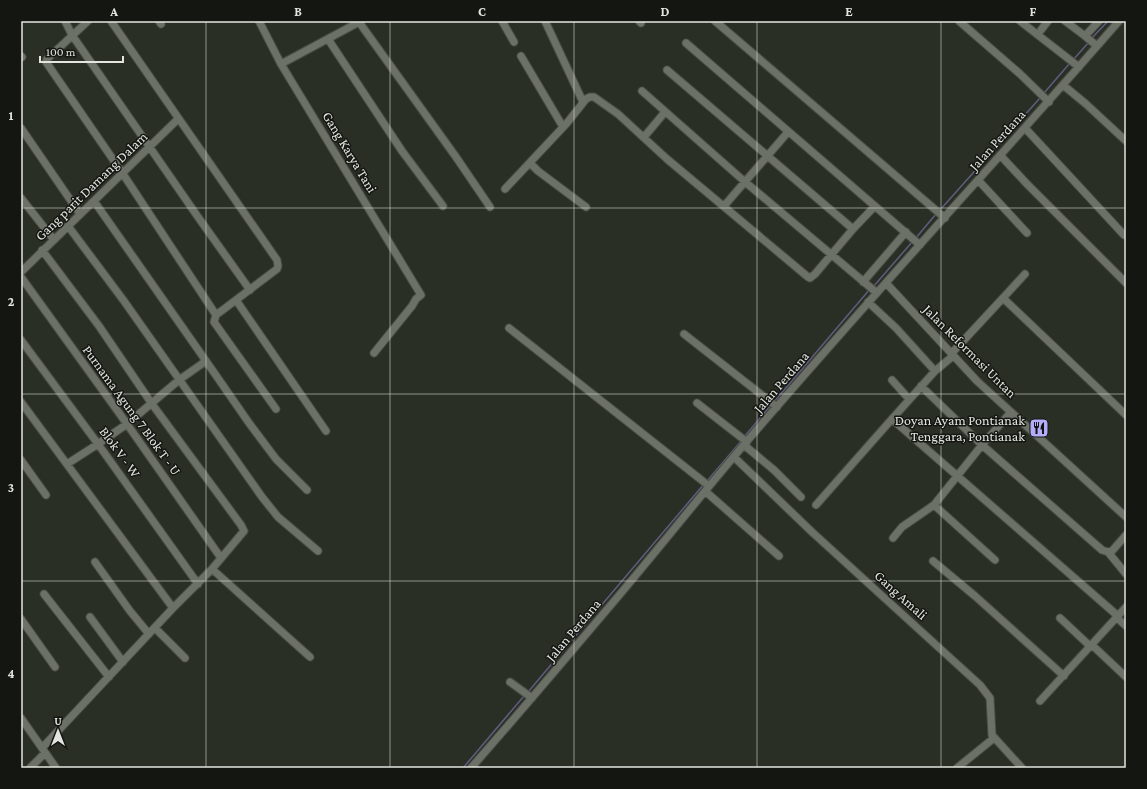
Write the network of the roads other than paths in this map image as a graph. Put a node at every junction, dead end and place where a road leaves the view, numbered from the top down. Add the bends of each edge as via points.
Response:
1 (65, 21) edge
2 (88, 21) edge
3 (111, 21) edge
4 (259, 21) edge
5 (360, 21) edge
6 (502, 21) edge
7 (545, 21) edge
8 (715, 21) edge
9 (960, 21) edge
10 (1020, 21) edge
11 (1048, 21) edge
12 (1064, 21) edge
13 (1099, 21) edge
14 (1119, 21) edge
15 (1041, 30) dead end
16 (72, 36) junction
17 (1086, 36) junction
18 (328, 39) junction
19 (514, 42) dead end
20 (686, 44) dead end
21 (1096, 45) junction
22 (521, 56) dead end
23 (281, 64) junction
24 (1077, 66) junction
25 (667, 70) dead end
26 (1063, 85) junction
27 (642, 91) dead end
28 (1045, 98) junction
29 (584, 102) junction
30 (665, 112) junction
31 (178, 119) junction
32 (563, 127) junction
33 (21, 128) edge
34 (1025, 128) junction
35 (788, 132) junction
36 (644, 137) junction
37 (1126, 141) edge
38 (150, 147) junction
39 (1000, 155) junction
40 (767, 156) junction
41 (530, 163) junction
42 (123, 174) junction
43 (978, 180) junction
44 (744, 181) junction
45 (505, 189) dead end
46 (21, 198) edge
47 (94, 201) junction
48 (443, 206) dead end
49 (724, 206) junction
50 (874, 206) junction
51 (490, 207) dead end
52 (586, 207) dead end
53 (80, 214) junction
54 (941, 215) junction
55 (68, 226) junction
56 (852, 229) junction
57 (907, 233) junction
58 (1027, 233) dead end
59 (1124, 235) dead end
60 (54, 240) junction
61 (918, 243) junction
62 (42, 250) junction
63 (831, 255) junction
64 (21, 272) edge
65 (1025, 274) dead end
66 (21, 277) edge
67 (886, 283) junction
68 (1126, 283) edge
69 (870, 288) junction
70 (250, 290) junction
71 (1003, 298) junction
72 (236, 300) junction
73 (868, 302) junction
74 (216, 315) junction
75 (509, 328) dead end
76 (684, 334) dead end
77 (21, 340) edge
78 (374, 353) dead end
79 (952, 355) junction
80 (206, 362) junction
81 (935, 371) junction
82 (179, 380) junction
83 (892, 380) dead end
84 (920, 386) junction
85 (909, 399) junction
86 (21, 402) edge
87 (697, 403) dead end
88 (152, 404) junction
89 (774, 405) junction
90 (276, 409) dead end
91 (1011, 412) junction
92 (1126, 415) edge
93 (892, 419) junction
94 (127, 424) junction
95 (326, 431) dead end
96 (98, 444) junction
97 (745, 444) junction
98 (982, 445) junction
99 (734, 457) junction
100 (21, 460) edge
101 (67, 464) junction
102 (958, 476) junction
103 (706, 486) junction
104 (307, 490) dead end
105 (46, 495) dead end
106 (801, 497) dead end
107 (816, 505) dead end
108 (934, 505) junction
109 (1126, 517) edge
110 (1126, 535) edge
111 (893, 538) dead end
112 (318, 551) dead end
113 (1108, 552) junction
114 (779, 556) dead end
115 (221, 558) junction
116 (995, 560) dead end
117 (933, 561) dead end
118 (95, 562) dead end
119 (212, 569) junction
120 (1126, 574) edge
121 (197, 582) junction
122 (44, 594) dead end
123 (1126, 606) edge
124 (174, 608) junction
125 (1117, 616) junction
126 (90, 617) dead end
127 (1060, 618) dead end
128 (21, 619) edge
129 (1126, 626) edge
130 (155, 628) junction
131 (149, 634) junction
132 (1091, 646) junction
133 (310, 657) dead end
134 (185, 658) dead end
135 (123, 662) junction
136 (55, 667) dead end
137 (1064, 676) junction
138 (109, 677) junction
139 (1126, 677) edge
140 (510, 682) dead end
141 (528, 695) junction
142 (1040, 701) dead end
143 (21, 718) edge
144 (994, 738) junction
145 (44, 751) junction
146 (30, 768) edge
147 (56, 768) edge
148 (471, 768) edge
149 (957, 768) edge
150 (1022, 768) edge

1 - 16 street
2 - 16 street
3 - 31 street
4 - 23 street, Gang Karya Tani
5 - 18 street
5 - 51 street
6 - 19 street
7 - 29 street
8 - 54 street
9 - 28 street
10 - 24 street
11 - 15 street
12 - 17 street
13 - 17 street
14 - 21 street, Jalan Perdana
16 - 38 street
16 - 42 street via 47,58 46,62
17 - 21 street
18 - 23 street
18 - 48 street via 402,151
20 - 35 street
21 - 24 street, Jalan Perdana
22 - 32 street
23 - 78 street, Gang Karya Tani via 422,295 416,299
24 - 26 street, Jalan Perdana
25 - 40 street
26 - 28 street, Jalan Perdana
26 - 37 street
27 - 30 street
28 - 34 street, Jalan Perdana
29 - 32 street
29 - 36 street via 594,97
30 - 36 street
30 - 44 street
31 - 38 street, Gang parit Damang Dalam
31 - 70 street via 277,260 277,269
32 - 41 street
33 - 53 street
34 - 39 street, Jalan Perdana
34 - 59 street
35 - 40 street
35 - 50 street
36 - 49 street via 666,159
38 - 42 street, Gang parit Damang Dalam
38 - 70 street
39 - 43 street, Jalan Perdana
39 - 68 street
40 - 44 street
40 - 56 street
41 - 45 street
41 - 52 street
42 - 47 street, Gang parit Damang Dalam
42 - 74 street
43 - 54 street, Jalan Perdana
43 - 58 street
44 - 49 street
44 - 63 street
46 - 60 street
47 - 53 street, Gang parit Damang Dalam
47 - 80 street
49 - 63 street via 810,278
50 - 56 street
50 - 57 street
53 - 55 street, Gang parit Damang Dalam
54 - 61 street, Jalan Perdana
55 - 60 street, Gang parit Damang Dalam
55 - 82 street
56 - 63 street
57 - 61 street
57 - 69 street
60 - 62 street, Gang parit Damang Dalam
61 - 67 street, Jalan Perdana
62 - 64 street, Gang parit Damang Dalam
62 - 88 street via 99,326
63 - 69 street
65 - 71 street
66 - 94 street, Purnama Agung 7 Blok T - U
67 - 69 street, Jalan Perdana
67 - 79 street, Jalan Reformasi Untan
69 - 73 street, Jalan Perdana
70 - 72 street
71 - 79 street
71 - 92 street
72 - 74 street
72 - 95 street
73 - 81 street
73 - 89 street, Jalan Perdana
74 - 90 street via 214,322
75 - 103 street
76 - 89 street
77 - 96 street, Blok V - W
79 - 81 street
79 - 91 street, Jalan Reformasi Untan
80 - 82 street
80 - 104 street via 276,459
81 - 84 street
82 - 88 street
82 - 112 street via 278,517
83 - 85 street
84 - 85 street
84 - 98 street
85 - 93 street
86 - 101 street
87 - 97 street
88 - 94 street
88 - 115 street via 244,529
89 - 97 street, Jalan Perdana
91 - 98 street
91 - 109 street, Jalan Reformasi Untan
93 - 102 street
93 - 107 street
94 - 96 street
94 - 115 street, Purnama Agung 7 Blok T - U
96 - 101 street
96 - 121 street, Blok V - W
97 - 99 street, Jalan Perdana
97 - 106 street
98 - 102 street
98 - 113 street
99 - 103 street, Jalan Perdana
99 - 144 street, Gang Amali via 980,685 990,698
100 - 105 street
101 - 124 street
102 - 108 street
102 - 125 street
103 - 114 street
103 - 141 street, Jalan Perdana
108 - 111 street via 902,527
108 - 116 street
110 - 113 street via 1112,551
113 - 120 street
115 - 119 street
117 - 137 street
118 - 131 street
119 - 121 street
119 - 133 street
121 - 124 street
122 - 138 street
123 - 125 street
124 - 130 street
125 - 129 street
125 - 132 street
126 - 135 street
127 - 132 street
128 - 136 street
130 - 131 street
130 - 134 street
131 - 135 street
132 - 137 street
132 - 139 street
135 - 138 street
137 - 142 street
138 - 145 street
140 - 141 street
141 - 148 street, Jalan Perdana
143 - 145 street
144 - 149 street
144 - 150 street
145 - 146 street
145 - 147 street

